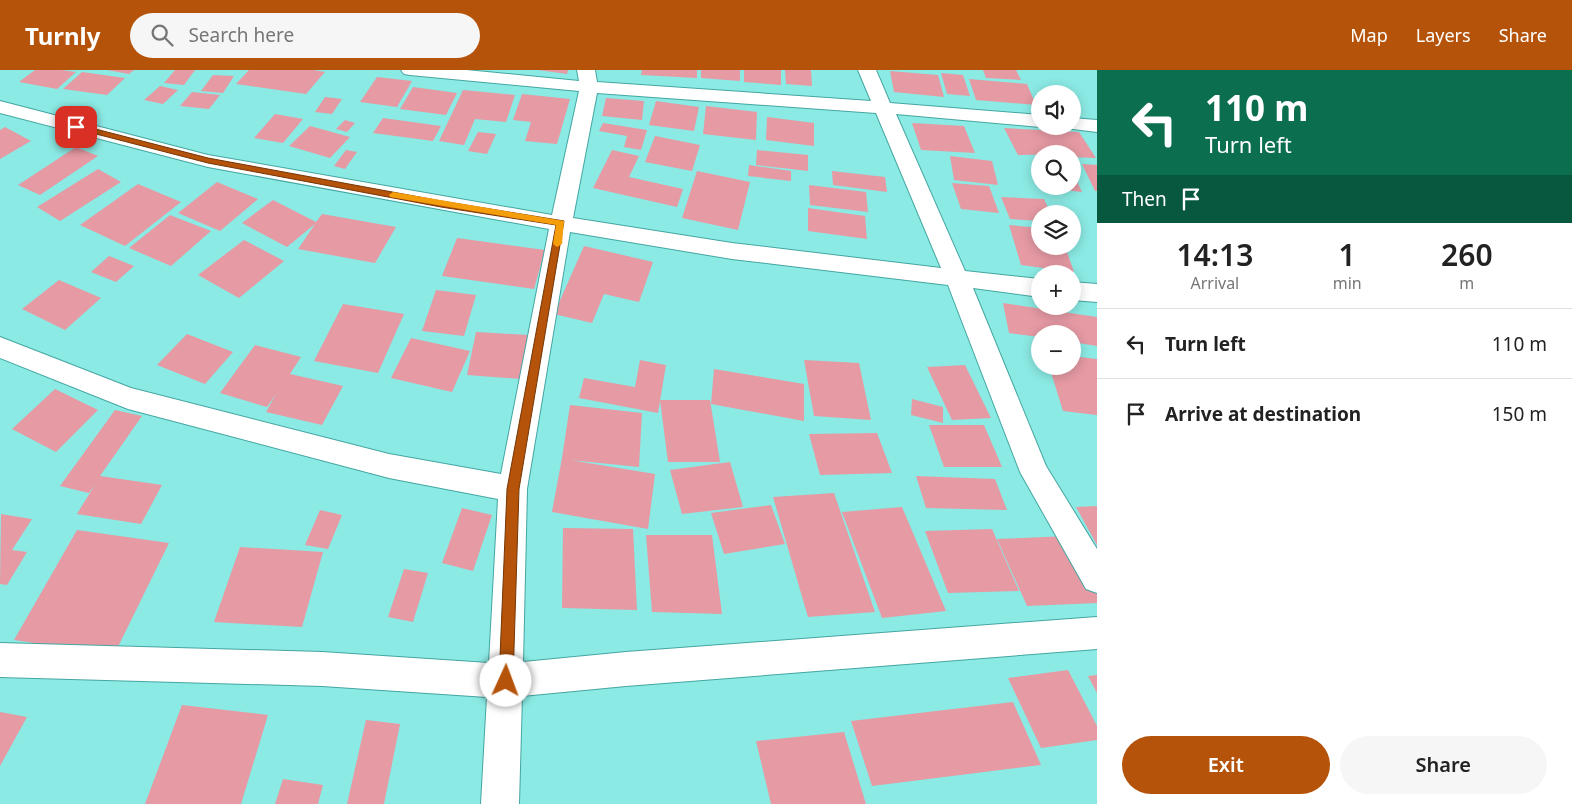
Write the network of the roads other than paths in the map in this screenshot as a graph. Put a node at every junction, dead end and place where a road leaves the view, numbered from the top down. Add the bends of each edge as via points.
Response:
1 (410, 70) edge
2 (866, 70) edge
3 (587, 79) edge
4 (0, 107) edge
5 (883, 108) junction
6 (1031, 120) edge
7 (1081, 125) edge
8 (1097, 126) edge
9 (561, 223) junction
10 (957, 278) junction
11 (1031, 287) edge
12 (1081, 292) edge
13 (1097, 293) edge
14 (0, 347) edge
15 (513, 489) junction
16 (1097, 578) edge
17 (1097, 633) edge
18 (0, 660) edge
19 (506, 681) junction
20 (500, 804) edge

1 - 3 street
2 - 5 street
3 - 5 street
3 - 9 street
4 - 9 street via 208,161
5 - 6 street
5 - 10 street
7 - 8 street
9 - 10 street via 732,252
9 - 15 street
10 - 11 street
10 - 16 street via 1034,472
12 - 13 street
14 - 15 street via 128,398 389,466
15 - 19 street
17 - 19 street via 626,668
18 - 19 street via 322,669
19 - 20 street

